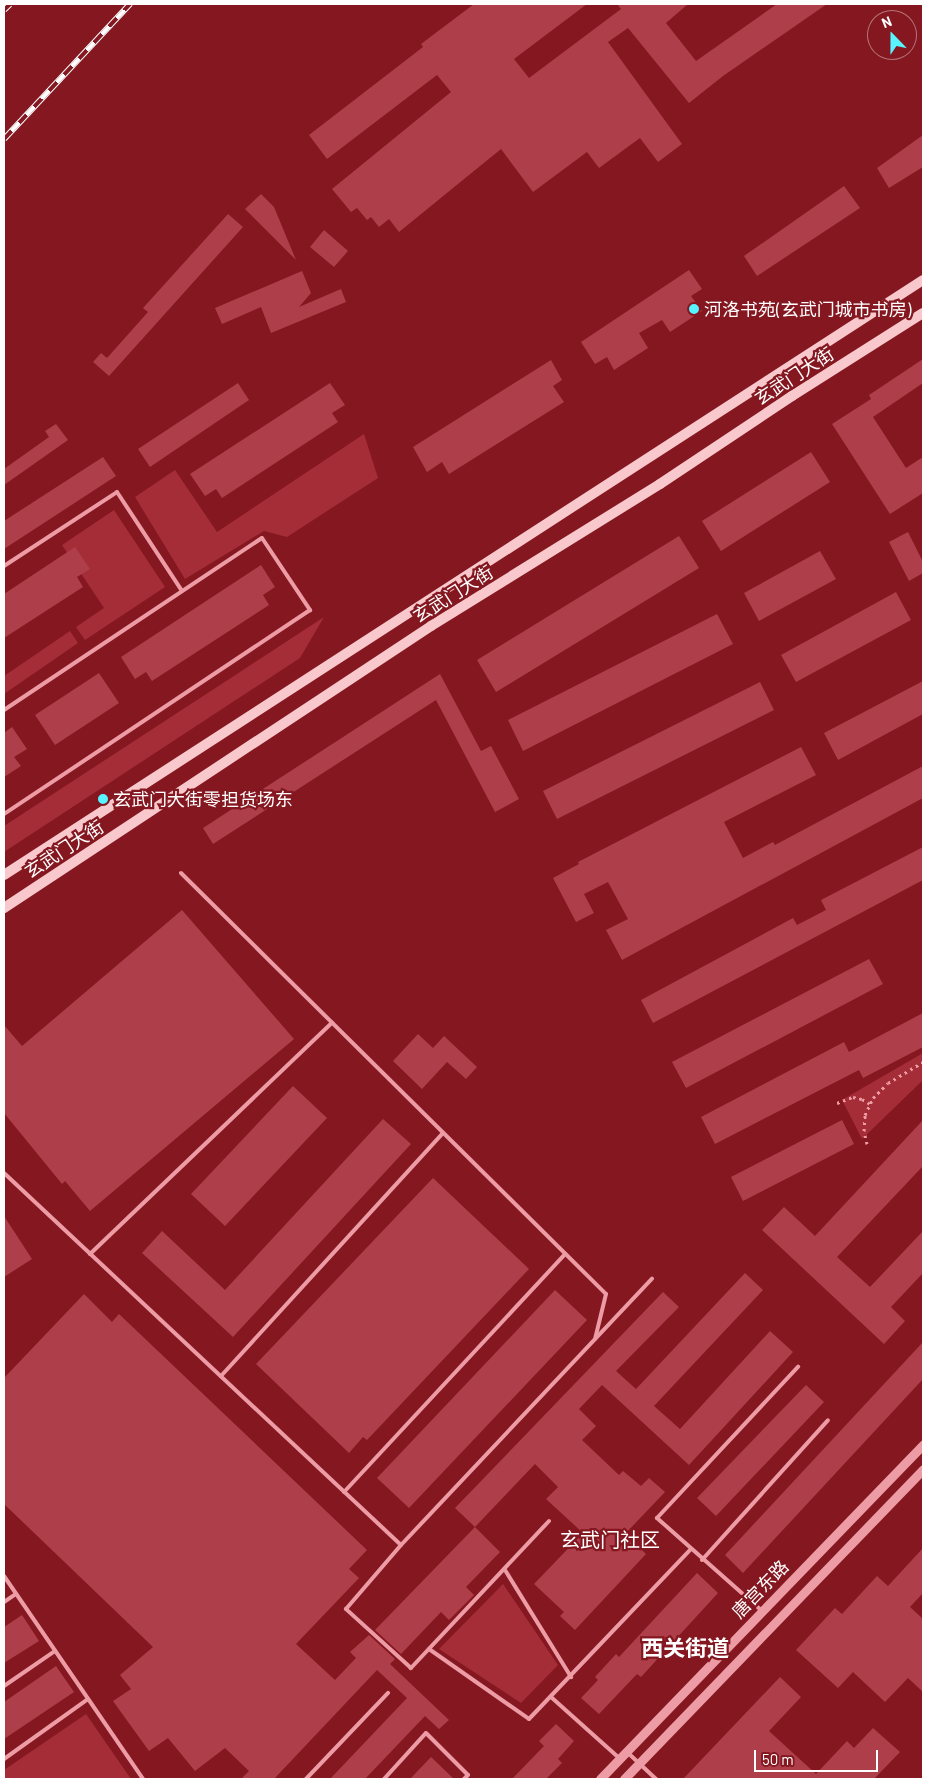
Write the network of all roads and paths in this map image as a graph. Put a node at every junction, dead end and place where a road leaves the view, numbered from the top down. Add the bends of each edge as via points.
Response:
1 (923, 280) edge
2 (923, 313) edge
3 (4, 566) edge
4 (182, 591) junction
5 (4, 710) edge
6 (4, 814) edge
7 (180, 873) dead end
8 (4, 875) edge
9 (4, 908) edge
10 (332, 1023) junction
11 (923, 1062) edge
12 (837, 1103) dead end
13 (870, 1104) junction
14 (443, 1132) junction
15 (867, 1144) dead end
16 (4, 1173) edge
17 (90, 1254) junction
18 (565, 1254) junction
19 (652, 1279) dead end
20 (594, 1341) junction
21 (798, 1367) dead end
22 (220, 1376) junction
23 (828, 1420) dead end
24 (923, 1444) edge
25 (923, 1469) edge
26 (344, 1492) junction
27 (549, 1520) dead end
28 (401, 1546) junction
29 (691, 1549) junction
30 (702, 1560) junction
31 (505, 1570) junction
32 (4, 1576) edge
33 (16, 1594) junction
34 (4, 1602) edge
35 (762, 1611) junction
36 (429, 1649) junction
37 (55, 1651) junction
38 (571, 1677) junction
39 (4, 1686) edge
40 (388, 1693) dead end
41 (551, 1697) junction
42 (88, 1699) junction
43 (627, 1752) junction
44 (4, 1759) edge
45 (620, 1759) junction
46 (639, 1763) junction
47 (143, 1779) edge
48 (306, 1779) edge
49 (384, 1779) edge
50 (464, 1779) edge
51 (600, 1779) edge
52 (624, 1779) edge
53 (656, 1779) edge

1 - 8 main road, 玄武门大街
2 - 9 main road, 玄武门大街 via 660,484 431,626
3 - 4 lane via 117,492
4 - 5 lane
4 - 6 lane via 262,538 310,610
7 - 10 lane
10 - 14 lane
10 - 17 lane
11 - 13 path via 888,1083
12 - 13 path via 853,1096
13 - 15 path via 864,1115
14 - 18 lane
14 - 22 lane
16 - 17 lane
17 - 22 lane
18 - 20 lane via 606,1294
18 - 26 lane
19 - 20 lane
20 - 28 lane
21 - 29 lane via 657,1518
22 - 26 lane
23 - 30 lane
24 - 35 street, 唐宫东路
25 - 46 street, 唐宫东路
26 - 28 lane
27 - 31 lane
28 - 36 lane via 346,1608 411,1668
29 - 30 lane
29 - 38 lane
30 - 35 lane
31 - 36 lane
31 - 38 lane
32 - 33 lane
33 - 34 lane
33 - 37 lane
35 - 43 street, 唐宫东路
36 - 41 lane via 529,1719
37 - 39 lane
37 - 42 lane
38 - 41 lane
40 - 48 lane
41 - 45 lane
42 - 44 lane
42 - 47 lane
43 - 45 street, 唐宫东路
43 - 46 lane
45 - 51 street, 唐宫东路
46 - 52 street, 唐宫东路
46 - 53 lane
49 - 50 lane via 426,1733 468,1775

